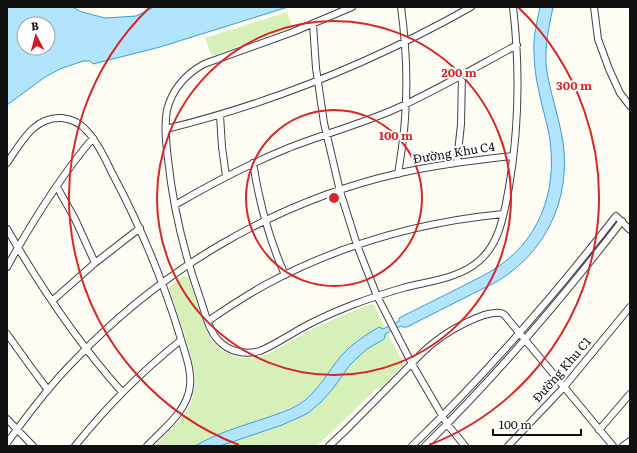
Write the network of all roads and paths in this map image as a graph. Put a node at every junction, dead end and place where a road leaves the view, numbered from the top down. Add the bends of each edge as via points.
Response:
1 (352, 7) edge
2 (401, 7) edge
3 (471, 7) edge
4 (513, 7) edge
5 (594, 7) edge
6 (313, 24) junction
7 (405, 42) junction
8 (517, 45) junction
9 (462, 75) junction
10 (317, 81) junction
11 (406, 104) junction
12 (630, 106) edge
13 (220, 115) junction
14 (166, 129) junction
15 (326, 135) junction
16 (93, 138) junction
17 (513, 156) junction
18 (457, 162) junction
19 (7, 163) edge
20 (253, 163) junction
21 (398, 174) junction
22 (226, 176) junction
23 (57, 187) junction
24 (340, 191) junction
25 (175, 205) junction
26 (503, 214) junction
27 (265, 221) junction
28 (622, 221) junction
29 (140, 228) junction
30 (7, 229) edge
31 (630, 230) edge
32 (357, 245) junction
33 (18, 248) junction
34 (96, 262) junction
35 (189, 265) junction
36 (7, 267) edge
37 (285, 275) junction
38 (162, 283) junction
39 (377, 296) junction
40 (52, 301) junction
41 (630, 307) edge
42 (208, 321) junction
43 (520, 333) junction
44 (7, 334) edge
45 (181, 340) junction
46 (525, 340) junction
47 (86, 348) junction
48 (412, 364) junction
49 (564, 387) junction
50 (48, 390) junction
51 (122, 392) junction
52 (630, 394) edge
53 (442, 416) junction
54 (7, 418) edge
55 (447, 424) junction
56 (17, 430) junction
57 (599, 430) junction
58 (630, 440) edge
59 (7, 443) edge
60 (33, 446) edge
61 (75, 446) edge
62 (147, 446) edge
63 (329, 446) edge
64 (412, 446) edge
65 (425, 446) edge
66 (465, 446) edge
67 (508, 446) edge
68 (613, 446) edge
69 (623, 446) edge

1 - 6 street
2 - 7 street
3 - 7 street
4 - 8 street
5 - 12 street via 598,39 608,69
6 - 10 street
6 - 14 street via 195,69 172,96 167,111
7 - 10 street
7 - 11 street
8 - 9 street
8 - 17 street via 518,101
9 - 11 street
9 - 18 street
10 - 13 street
10 - 15 street
11 - 15 street
11 - 21 street
13 - 14 street
13 - 22 street
14 - 25 street
15 - 20 street
15 - 24 street
16 - 19 street via 84,127 71,120 48,119 32,128
16 - 23 street
16 - 29 street
17 - 18 street, Đường Khu C4
17 - 26 street
18 - 21 street, Đường Khu C4
20 - 22 street
20 - 27 street
21 - 24 street, Đường Khu C4
22 - 25 street
23 - 33 street
23 - 34 street
24 - 27 street, Đường Khu C4
24 - 32 street
25 - 35 street
26 - 32 street via 423,226
26 - 39 street via 497,236 490,249 471,268 454,276
27 - 35 street, Đường Khu C4
27 - 37 street
28 - 31 street
28 - 43 street via 616,216
28 - 46 street
29 - 34 street
29 - 38 street
30 - 33 street
32 - 37 street
32 - 39 street
33 - 36 street
33 - 40 street
34 - 40 street
35 - 38 street, Đường Khu C4
35 - 42 street
37 - 42 street
38 - 45 street
38 - 47 street, Đường Khu C4
39 - 42 street via 320,318 255,353 238,352 225,346 214,335
39 - 48 street
40 - 47 street
41 - 49 street, Đường Khu C1
43 - 46 street
43 - 48 street via 503,314 489,314 463,324 440,338
43 - 53 street
44 - 50 street
45 - 51 street
45 - 62 street via 190,378 188,397 178,415
46 - 49 street
46 - 55 street
47 - 50 street, Đường Khu C4
47 - 51 street
48 - 53 street
48 - 63 street
49 - 57 street
49 - 67 street, Đường Khu C1
50 - 56 street, Đường Khu C4
51 - 61 street
52 - 57 street
53 - 55 street
53 - 64 street
54 - 56 street
55 - 65 street
55 - 66 street
56 - 59 street, Đường Khu C4
56 - 60 street
57 - 68 street
58 - 69 street

